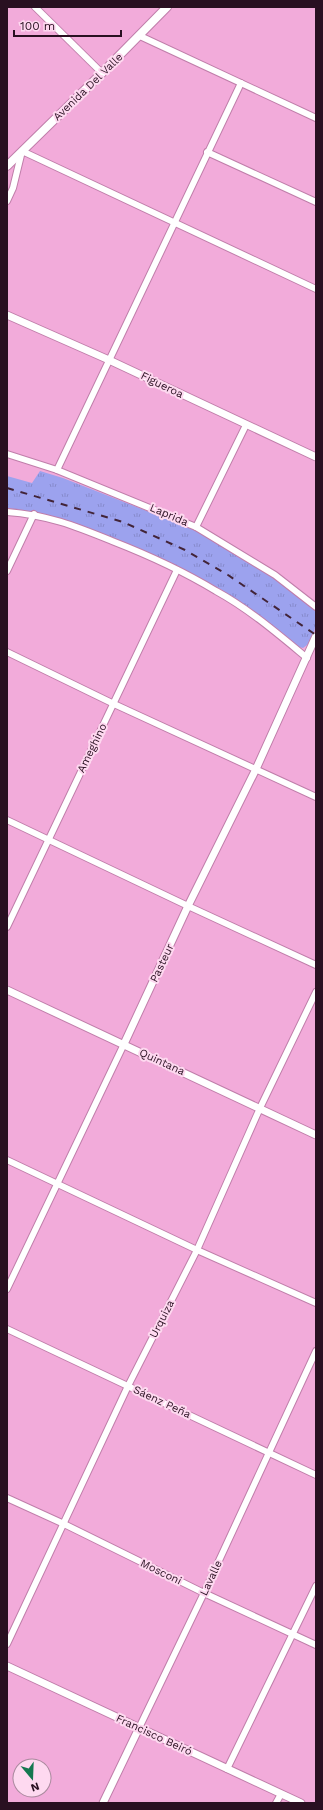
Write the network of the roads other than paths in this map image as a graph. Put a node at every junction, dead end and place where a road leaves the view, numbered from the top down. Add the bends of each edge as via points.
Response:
1 (36, 7) edge
2 (167, 7) edge
3 (140, 36) junction
4 (102, 74) junction
5 (241, 83) junction
6 (316, 118) edge
7 (22, 151) junction
8 (207, 152) junction
9 (7, 166) edge
10 (7, 201) edge
11 (316, 202) edge
12 (174, 223) junction
13 (315, 287) edge
14 (7, 315) edge
15 (109, 360) junction
16 (246, 425) junction
17 (7, 454) edge
18 (316, 457) edge
19 (57, 470) junction
20 (7, 512) edge
21 (34, 514) junction
22 (196, 527) junction
23 (177, 570) junction
24 (7, 571) edge
25 (316, 607) edge
26 (316, 636) edge
27 (7, 652) edge
28 (307, 658) junction
29 (114, 704) junction
30 (256, 769) junction
31 (316, 797) edge
32 (7, 820) edge
33 (48, 839) junction
34 (188, 906) junction
35 (7, 927) edge
36 (316, 965) edge
37 (7, 990) edge
38 (316, 992) edge
39 (124, 1044) junction
40 (260, 1108) junction
41 (316, 1135) edge
42 (7, 1160) edge
43 (58, 1184) junction
44 (196, 1250) junction
45 (7, 1289) edge
46 (316, 1303) edge
47 (7, 1329) edge
48 (316, 1351) edge
49 (128, 1386) junction
50 (269, 1453) junction
51 (316, 1475) edge
52 (7, 1498) edge
53 (64, 1524) junction
54 (316, 1586) edge
55 (204, 1593) junction
56 (292, 1633) junction
57 (7, 1644) edge
58 (316, 1645) edge
59 (7, 1666) edge
60 (139, 1728) junction
61 (227, 1769) junction
62 (281, 1794) junction
63 (103, 1803) edge
64 (276, 1803) edge
65 (301, 1803) edge

1 - 4 street
2 - 3 main road, Avenida Del Valle
3 - 4 main road, Avenida Del Valle
3 - 5 street
4 - 7 main road, Avenida Del Valle
5 - 6 street
5 - 8 street
7 - 9 main road, Avenida Del Valle
7 - 10 street via 13,188
7 - 12 street
8 - 11 street
8 - 12 street
12 - 13 street
12 - 15 street
14 - 15 street, Figueroa
15 - 16 street, Figueroa
15 - 19 street
16 - 18 street, Figueroa
16 - 22 street
17 - 19 street, Laprida
19 - 22 street, Laprida
20 - 21 street
21 - 23 street via 68,523 145,554
21 - 24 street
22 - 25 street, Laprida via 275,575
23 - 28 street via 217,591 261,620
23 - 29 street, Ameghino
26 - 28 street, Pasteur
27 - 29 street
28 - 30 street, Pasteur
29 - 30 street
29 - 33 street, Ameghino
30 - 31 street
30 - 34 street, Pasteur
32 - 33 street
33 - 34 street
33 - 35 street, Ameghino
34 - 36 street
34 - 39 street, Pasteur
37 - 39 street, Quintana
38 - 40 street, Urquiza
39 - 40 street, Quintana
39 - 43 street, Pasteur
40 - 41 street, Quintana
40 - 44 street, Urquiza
42 - 43 street
43 - 44 street
43 - 45 street, Pasteur
44 - 46 street
44 - 49 street, Urquiza
47 - 49 street, Sáenz Peña
48 - 50 street, Lavalle
49 - 50 street, Sáenz Peña
49 - 53 street, Urquiza
50 - 51 street, Sáenz Peña
50 - 55 street, Lavalle
52 - 53 street, Mosconi
53 - 55 street, Mosconi
53 - 57 street, Urquiza
54 - 56 street
55 - 56 street, Mosconi
55 - 60 street, Lavalle
56 - 58 street, Mosconi
56 - 61 street
59 - 60 street, Francisco Beiró
60 - 61 street, Francisco Beiró
60 - 63 street, Lavalle
61 - 62 street, Francisco Beiró
62 - 64 street
62 - 65 street, Francisco Beiró

